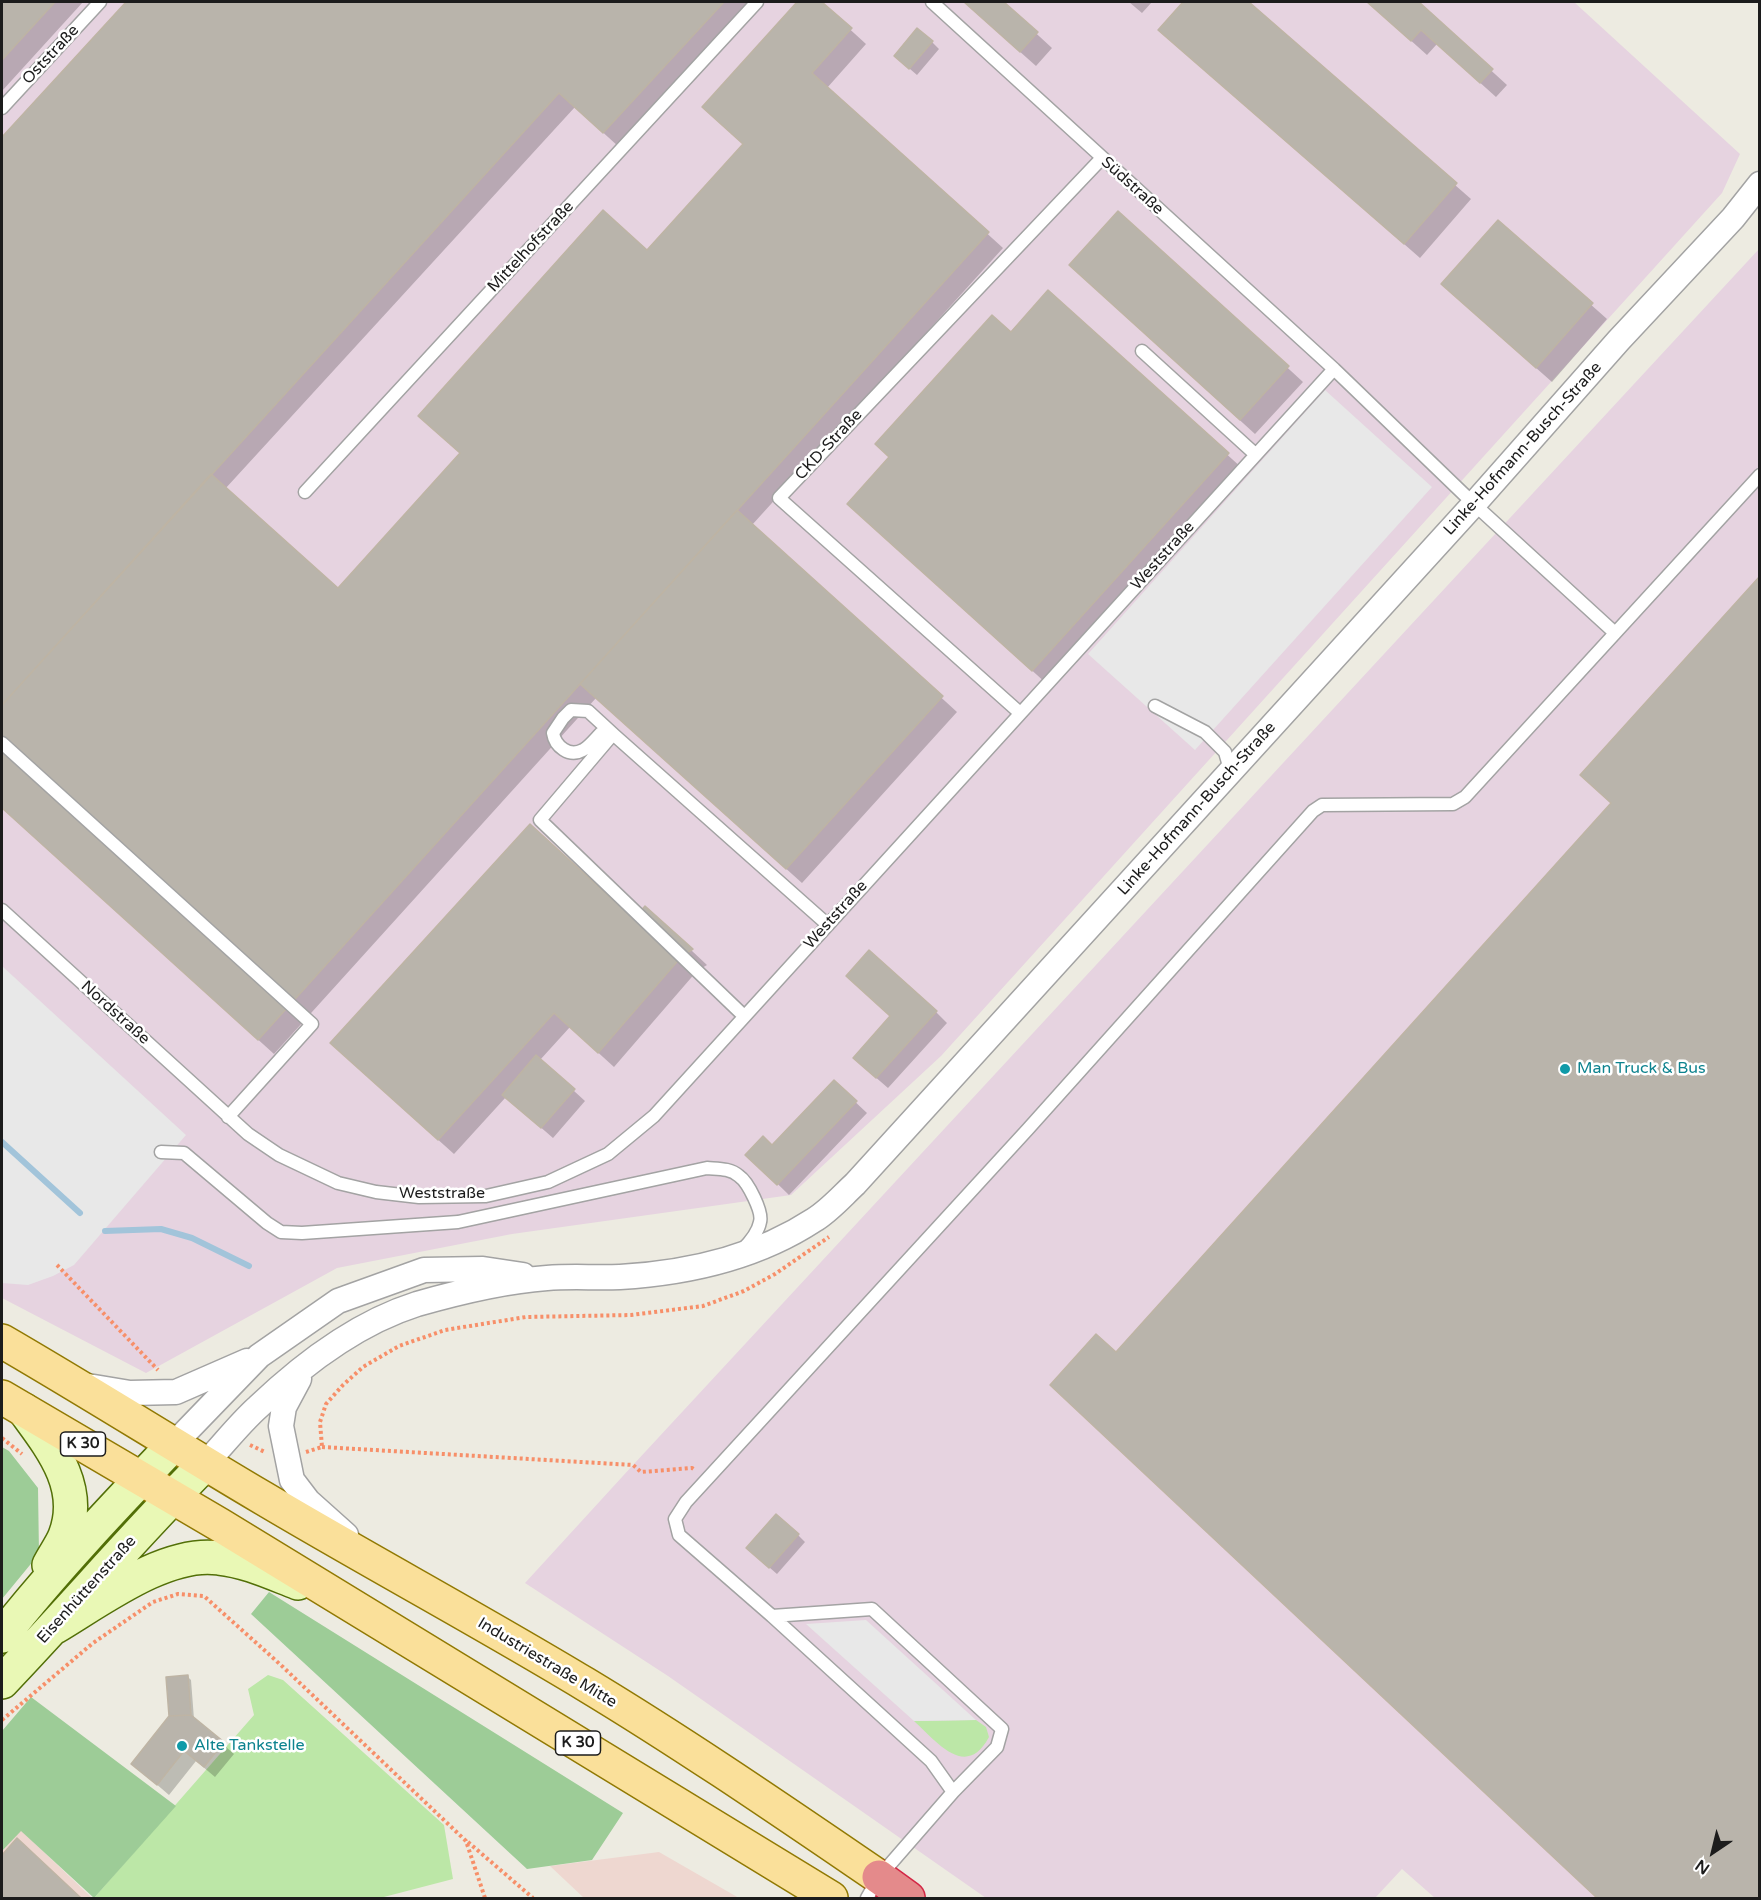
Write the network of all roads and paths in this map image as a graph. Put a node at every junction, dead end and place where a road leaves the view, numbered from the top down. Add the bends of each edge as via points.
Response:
1 (100, 2) edge
2 (757, 2) edge
3 (932, 2) edge
4 (2, 108) edge
5 (1102, 158) junction
6 (1760, 184) edge
7 (1142, 351) dead end
8 (1334, 369) junction
9 (1255, 454) junction
10 (1760, 475) edge
11 (305, 492) dead end
12 (1474, 504) junction
13 (1615, 633) junction
14 (1155, 706) dead end
15 (1020, 713) junction
16 (613, 734) junction
17 (2, 743) edge
18 (1230, 773) junction
19 (2, 910) edge
20 (828, 925) junction
21 (744, 1016) junction
22 (228, 1117) junction
23 (161, 1152) dead end
24 (832, 1235) dead end
25 (734, 1258) junction
26 (57, 1265) dead end
27 (546, 1278) junction
28 (2, 1341) edge
29 (259, 1356) junction
30 (306, 1366) junction
31 (77, 1384) junction
32 (176, 1392) junction
33 (13, 1404) edge
34 (173, 1445) junction
35 (322, 1447) junction
36 (286, 1458) junction
37 (205, 1464) junction
38 (141, 1478) junction
39 (706, 1480) junction
40 (172, 1497) junction
41 (376, 1563) junction
42 (338, 1598) junction
43 (29, 1601) junction
44 (772, 1616) junction
45 (55, 1627) junction
46 (2, 1636) edge
47 (2, 1682) edge
48 (2, 1720) edge
49 (953, 1792) junction
50 (466, 1841) junction
51 (873, 1888) edge
52 (485, 1899) edge
53 (533, 1899) edge
54 (831, 1899) edge
55 (908, 1899) edge

1 - 4 lane, Oststraße
2 - 11 lane, Mittelhofstraße
3 - 5 lane, Südstraße
5 - 8 lane, Südstraße
5 - 15 lane, CKD-Straße via 779,498
6 - 12 street, Linke-Hofmann-Busch-Straße
7 - 9 lane
8 - 9 lane, Weststraße
8 - 12 lane, Südstraße
9 - 15 lane, Weststraße
10 - 13 lane
12 - 13 lane, Südstraße
12 - 18 street, Linke-Hofmann-Busch-Straße
13 - 39 lane via 1465,797 1453,804 1322,805 1313,811
14 - 18 lane via 1205,732 1225,752
15 - 20 lane, Weststraße
16 - 16 lane via 588,711 580,710 571,710 553,733 561,749 574,752 601,733
16 - 20 lane
16 - 21 lane via 540,820
17 - 22 lane via 312,1024
18 - 25 street, Linke-Hofmann-Busch-Straße via 855,1184 816,1219 783,1239
19 - 22 lane, Nordstraße
20 - 21 lane, Weststraße
21 - 22 lane, Weststraße via 654,1116 608,1154 548,1182 486,1196 419,1197 338,1183 279,1155
23 - 25 lane via 184,1153 267,1223 281,1232 302,1233 458,1222 707,1168 727,1169 740,1176 759,1206 761,1221 751,1240
24 - 35 path via 775,1274 703,1306 631,1315 526,1317 445,1330 399,1346 363,1367 326,1404 320,1422
25 - 27 street, Linke-Hofmann-Busch-Straße via 695,1268 621,1277
26 - 32 path
27 - 29 street, Linke-Hofmann-Busch-Straße via 483,1269 424,1270 338,1301
27 - 30 street, Linke-Hofmann-Busch-Straße via 487,1287 416,1305 343,1338
28 - 31 main road, Industriestraße Mitte
29 - 32 street
29 - 34 street, Linke-Hofmann-Busch-Straße
30 - 36 street via 284,1407 281,1426
30 - 37 street, Linke-Hofmann-Busch-Straße via 257,1407
31 - 32 street via 130,1394
31 - 34 main road, Industriestraße Mitte
33 - 38 main road, K 30
33 - 43 street via 49,1444 67,1478 71,1504 65,1535
34 - 37 main road, Industriestraße Mitte
34 - 38 street, Eisenhüttenstraße
35 - 36 path
35 - 39 path via 633,1465 641,1472 692,1468
36 - 41 street via 292,1480 308,1501
37 - 40 street, Eisenhüttenstraße
37 - 41 main road, Industriestraße Mitte
38 - 40 main road, K 30
38 - 43 street, Eisenhüttenstraße
39 - 44 lane via 675,1519 679,1535
40 - 42 main road, K 30
40 - 45 street, Eisenhüttenstraße
41 - 51 main road, Industriestraße Mitte via 586,1684 729,1774
42 - 45 street via 250,1564 197,1558 140,1576
42 - 54 main road, K 30
43 - 46 street, Eisenhüttenstraße
44 - 49 lane via 931,1761
44 - 49 lane via 872,1609 1002,1729 997,1747
45 - 47 street, Eisenhüttenstraße
48 - 50 path via 93,1643 153,1602 178,1593 204,1596
49 - 51 lane
50 - 52 path
50 - 53 path
51 - 55 highway, Industriestraße Mitte

